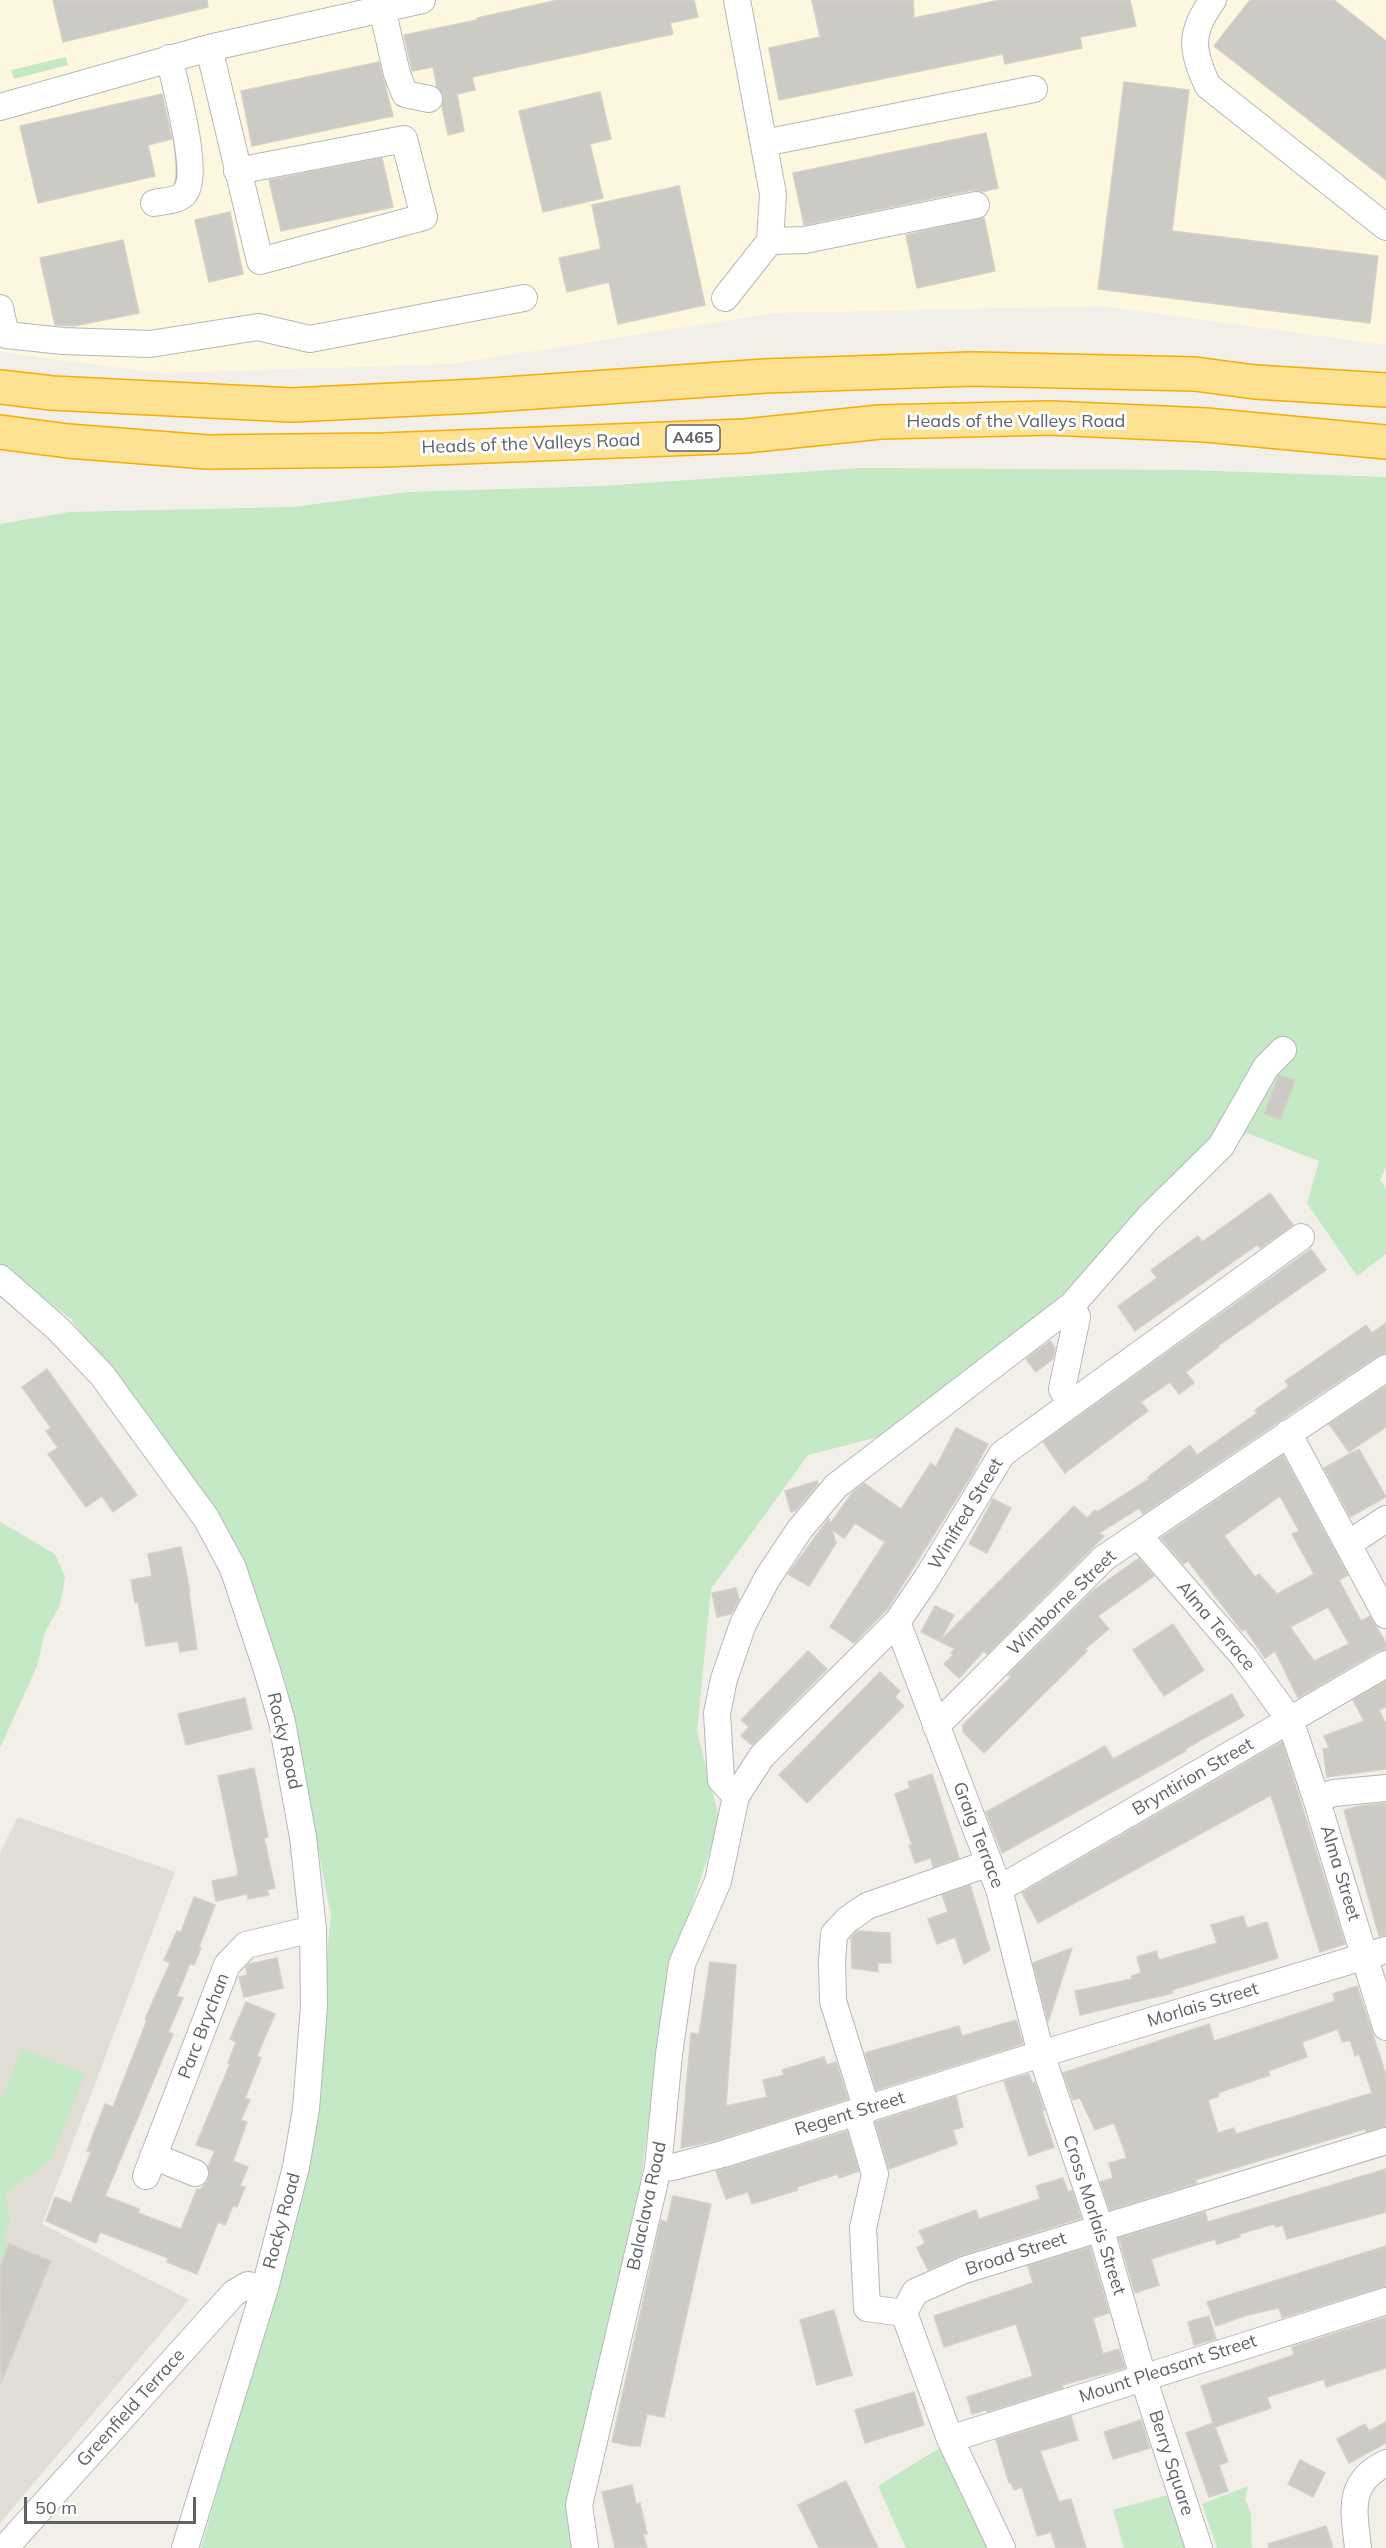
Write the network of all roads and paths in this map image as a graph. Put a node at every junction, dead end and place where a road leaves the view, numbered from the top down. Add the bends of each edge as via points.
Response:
1 (418, 0) edge
2 (737, 0) edge
3 (1213, 0) edge
4 (382, 8) junction
5 (209, 48) junction
6 (169, 58) junction
7 (1034, 89) dead end
8 (429, 99) dead end
9 (0, 107) edge
10 (764, 143) junction
11 (237, 171) junction
12 (154, 203) dead end
13 (976, 205) dead end
14 (1386, 226) edge
15 (770, 242) junction
16 (524, 298) dead end
17 (725, 298) dead end
18 (0, 308) edge
19 (0, 387) edge
20 (1386, 390) edge
21 (0, 432) edge
22 (1386, 442) edge
23 (1283, 1050) dead end
24 (1301, 1237) dead end
25 (3, 1286) edge
26 (1072, 1305) junction
27 (1386, 1368) edge
28 (1070, 1403) junction
29 (1288, 1433) junction
30 (1386, 1520) edge
31 (1139, 1536) junction
32 (1347, 1544) junction
33 (1386, 1615) edge
34 (897, 1623) junction
35 (1386, 1664) edge
36 (1290, 1720) junction
37 (936, 1726) junction
38 (1386, 1788) edge
39 (736, 1796) junction
40 (1316, 1798) junction
41 (989, 1863) junction
42 (999, 1889) junction
43 (313, 1929) junction
44 (1376, 1953) edge
45 (1386, 2027) edge
46 (1041, 2054) junction
47 (862, 2112) junction
48 (1386, 2141) edge
49 (658, 2168) junction
50 (195, 2173) dead end
51 (1100, 2227) junction
52 (265, 2288) junction
53 (1386, 2301) edge
54 (904, 2313) junction
55 (1143, 2377) junction
56 (950, 2439) junction
57 (1386, 2463) edge
58 (5, 2548) edge
59 (185, 2548) edge
60 (585, 2548) edge
61 (1002, 2548) edge
62 (1199, 2548) edge
63 (1358, 2548) edge

1 - 4 street
2 - 10 street
3 - 14 street via 1201,16 1194,39 1196,62 1208,86
4 - 5 street
4 - 8 street via 405,94
5 - 6 street
5 - 11 street
6 - 9 street
6 - 12 street via 191,174 182,197
7 - 10 street
10 - 15 street via 773,194
11 - 11 street via 260,261 424,218 404,139
13 - 15 street via 805,240
15 - 17 street
16 - 18 street via 310,339 258,327 150,344 6,335
19 - 20 highway via 292,405 765,376 972,369 1195,374
21 - 22 highway, Heads of the Valleys Road / A465 via 207,452 383,450 745,435 880,422 1050,418 1206,425
23 - 26 street via 1266,1067 1221,1146 1149,1216
24 - 28 street, Winifred Street
25 - 43 street, Rocky Road via 58,1329 102,1375 206,1518 233,1568 282,1722 303,1837
26 - 28 street via 1077,1317 1062,1389
26 - 39 street via 836,1485 800,1528 743,1624 723,1679 717,1713 722,1780
27 - 29 street, Wimborne Street
28 - 34 street, Winifred Street via 1002,1454
29 - 31 street, Wimborne Street
29 - 32 street
30 - 32 street
31 - 36 street, Alma Terrace via 1244,1657
31 - 37 street, Wimborne Street via 1104,1558
32 - 33 street
34 - 37 street, Graig Terrace
34 - 39 street, Winifred Street via 762,1756
35 - 36 street, Bryntirion Street
36 - 40 street, Alma Street
36 - 42 street, Bryntirion Street
37 - 41 street, Graig Terrace
38 - 40 street
39 - 49 street, Balaclava Road via 718,1881 682,1964
40 - 44 street, Alma Street
41 - 42 street, Graig Terrace
41 - 47 street via 867,1906 834,1934 833,2001
42 - 46 street, Graig Terrace
43 - 50 street, Parc Brychan via 246,1945 227,1965 149,2166
43 - 52 street, Rocky Road via 314,2006 306,2109 296,2167
44 - 45 street, Alma Street
44 - 46 street, Morlais Street
46 - 47 street, Regent Street
46 - 51 street, Cross Morlais Street
47 - 49 street, Regent Street via 723,2154
47 - 54 street via 875,2174 863,2228 867,2308
48 - 51 street, Broad Street
49 - 60 street, Balaclava Road via 579,2505
51 - 54 street, Broad Street via 964,2270 915,2292
51 - 55 street, Cross Morlais Street
52 - 58 street, Greenfield Terrace via 248,2285 234,2293
52 - 59 street, Rocky Road
53 - 55 street, Mount Pleasant Street
54 - 56 street
55 - 56 street, Mount Pleasant Street
55 - 62 street, Berry Square
56 - 61 street
57 - 63 street via 1363,2479 1355,2494

